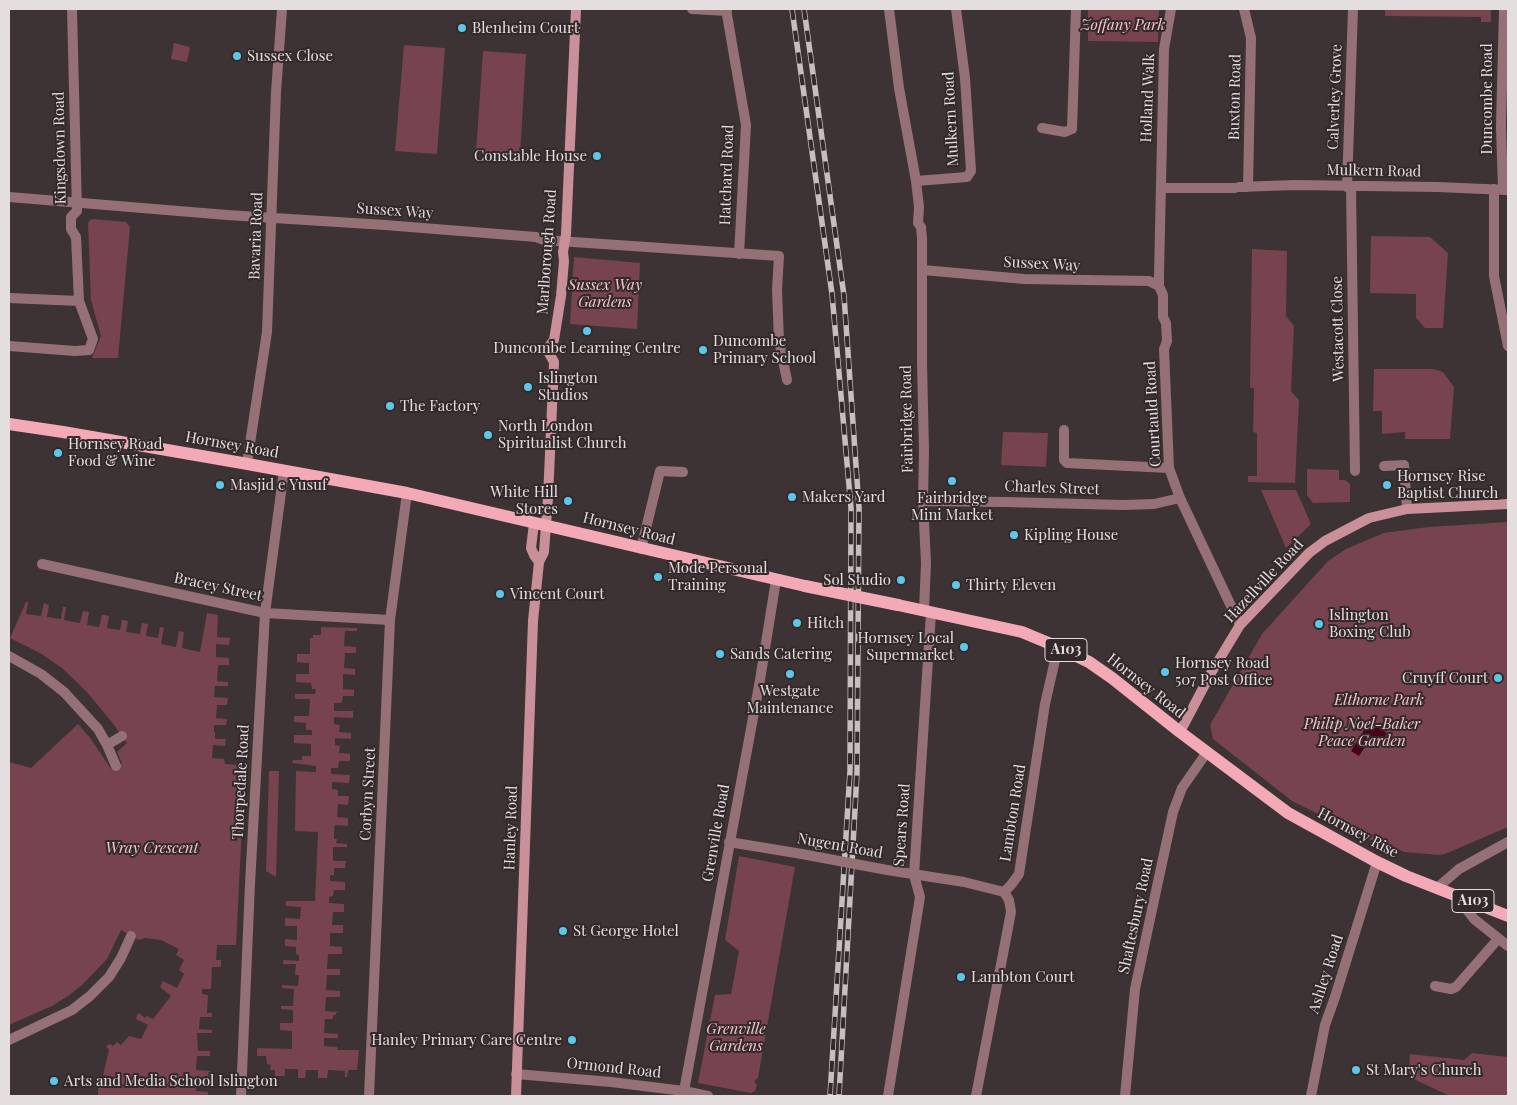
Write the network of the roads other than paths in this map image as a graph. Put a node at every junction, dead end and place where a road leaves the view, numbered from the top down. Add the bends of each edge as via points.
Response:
1 (72, 9) edge
2 (282, 9) edge
3 (576, 9) edge
4 (692, 9) edge
5 (889, 9) edge
6 (956, 9) edge
7 (1076, 9) edge
8 (1171, 9) edge
9 (1244, 9) edge
10 (1354, 9) edge
11 (1504, 9) edge
12 (726, 10) edge
13 (1042, 128) dead end
14 (916, 181) junction
15 (1241, 187) junction
16 (1349, 187) junction
17 (1162, 188) junction
18 (1502, 190) edge
19 (9, 197) edge
20 (76, 203) junction
21 (272, 218) junction
22 (565, 241) junction
23 (739, 254) junction
24 (923, 270) junction
25 (1159, 286) junction
26 (9, 298) edge
27 (80, 301) junction
28 (9, 346) edge
29 (1508, 346) edge
30 (787, 380) dead end
31 (9, 424) edge
32 (1064, 430) dead end
33 (247, 463) junction
34 (1384, 466) dead end
35 (1169, 468) junction
36 (284, 470) junction
37 (1355, 471) dead end
38 (684, 472) dead end
39 (407, 493) junction
40 (1180, 498) junction
41 (923, 501) junction
42 (1508, 504) edge
43 (1407, 508) junction
44 (540, 524) junction
45 (641, 549) junction
46 (42, 564) dead end
47 (776, 580) junction
48 (927, 612) junction
49 (265, 613) junction
50 (390, 620) junction
51 (1240, 625) junction
52 (1058, 646) junction
53 (9, 656) edge
54 (1180, 732) junction
55 (122, 736) dead end
56 (107, 745) junction
57 (1206, 752) junction
58 (116, 766) dead end
59 (729, 842) junction
60 (1508, 842) edge
61 (1377, 862) junction
62 (914, 875) junction
63 (1437, 888) junction
64 (1004, 892) junction
65 (1462, 897) junction
66 (1508, 916) edge
67 (131, 936) dead end
68 (1498, 939) junction
69 (1508, 946) edge
70 (1435, 986) dead end
71 (9, 1040) edge
72 (516, 1074) junction
73 (684, 1091) junction
74 (241, 1096) edge
75 (369, 1096) edge
76 (516, 1096) edge
77 (708, 1096) edge
78 (888, 1096) edge
79 (976, 1096) edge
80 (1125, 1096) edge
81 (1311, 1096) edge

1 - 20 street, Kingsdown Road
2 - 21 street, Bavaria Road
3 - 22 street, Marlborough Road
4 - 12 street
5 - 14 street, Fairbridge Road
6 - 14 street, Mulkern Road via 965,78 971,170 967,176
7 - 13 street via 1072,129 1065,132
8 - 17 street, Holland Walk via 1164,49
9 - 15 street, Buxton Road via 1251,38
10 - 16 street, Calverley Grove
11 - 18 street, Duncombe Road
12 - 23 street, Hatchard Road via 746,125
14 - 24 street, Fairbridge Road
15 - 16 street, Mulkern Road
15 - 17 street, Mulkern Road
16 - 18 street, Mulkern Road
16 - 37 street, Westacott Close
17 - 25 street, Courtauld Road
18 - 29 street, Duncombe Road via 1494,276
19 - 20 street, Sussex Way
20 - 21 street, Sussex Way
20 - 27 street, Kingsdown Road via 71,229 76,237
21 - 22 street, Sussex Way
21 - 33 street, Bavaria Road via 267,332
22 - 23 street, Sussex Way
22 - 44 street, Marlborough Road via 561,296 549,353 554,362
23 - 30 street, Sussex Way via 779,256 779,341
24 - 25 street, Sussex Way via 1024,279 1149,281
24 - 41 street, Fairbridge Road
25 - 35 street, Courtauld Road via 1163,295 1167,341 1164,349
26 - 27 street
27 - 28 street, Kingsdown Road via 93,339 89,350
31 - 33 main road, Hornsey Road / A103
32 - 35 street via 1064,460 1067,463
33 - 36 main road, Hornsey Road / A103
34 - 43 street via 1404,465
35 - 40 street, Courtauld Road
36 - 39 main road, Hornsey Road / A103
36 - 49 street, Thorpedale Road
38 - 45 street via 660,471
39 - 44 main road, Hornsey Road / A103
39 - 50 street, Corbyn Street
40 - 41 street, Charles Street via 1154,504 1123,505
40 - 51 street, Courtauld Road
41 - 48 street, Fairbridge Road
42 - 43 street, Hazellville Road
43 - 51 street, Hazellville Road via 1369,518 1325,541 1309,553
44 - 45 main road, Hornsey Road / A103
44 - 72 street, Hanley Road via 544,552 539,562 533,621
45 - 47 main road, Hornsey Road / A103
46 - 49 street, Bracey Street
47 - 48 main road, Hornsey Road / A103, bridge
47 - 59 street, Grenville Road
48 - 52 main road, Hornsey Road / A103 via 1022,632
48 - 62 street, Spears Road
49 - 50 street, Bracey Street
49 - 74 street, Thorpedale Road
50 - 75 street, Corbyn Street
51 - 54 street, Hazellville Road
52 - 54 main road, Hornsey Road / A103 via 1112,678
52 - 64 street, Lambton Road via 1045,704 1019,874
53 - 56 street via 64,692 98,729
54 - 57 main road, Hornsey Road / A103
55 - 56 street
56 - 58 street
57 - 61 main road, Hornsey Rise / A103 via 1288,813
57 - 80 street, Shaftesbury Road via 1182,788 1173,812 1135,989
59 - 62 street, Nugent Road, bridge
59 - 73 street, Grenville Road
60 - 63 street via 1459,869
61 - 63 main road, Hornsey Rise / A103
61 - 81 street, Ashley Road via 1325,1024
62 - 64 street, Nugent Road
62 - 78 street, Spears Road via 920,897
63 - 65 main road, Hornsey Rise / A103
64 - 79 street via 1011,912
65 - 66 main road, Hornsey Rise / A103
65 - 68 street via 1467,910
67 - 71 street via 109,977 90,996 72,1010
68 - 69 street
68 - 70 street via 1456,987
72 - 73 street, Ormond Road
72 - 76 street, Hanley Road
73 - 77 street, Ormond Road

